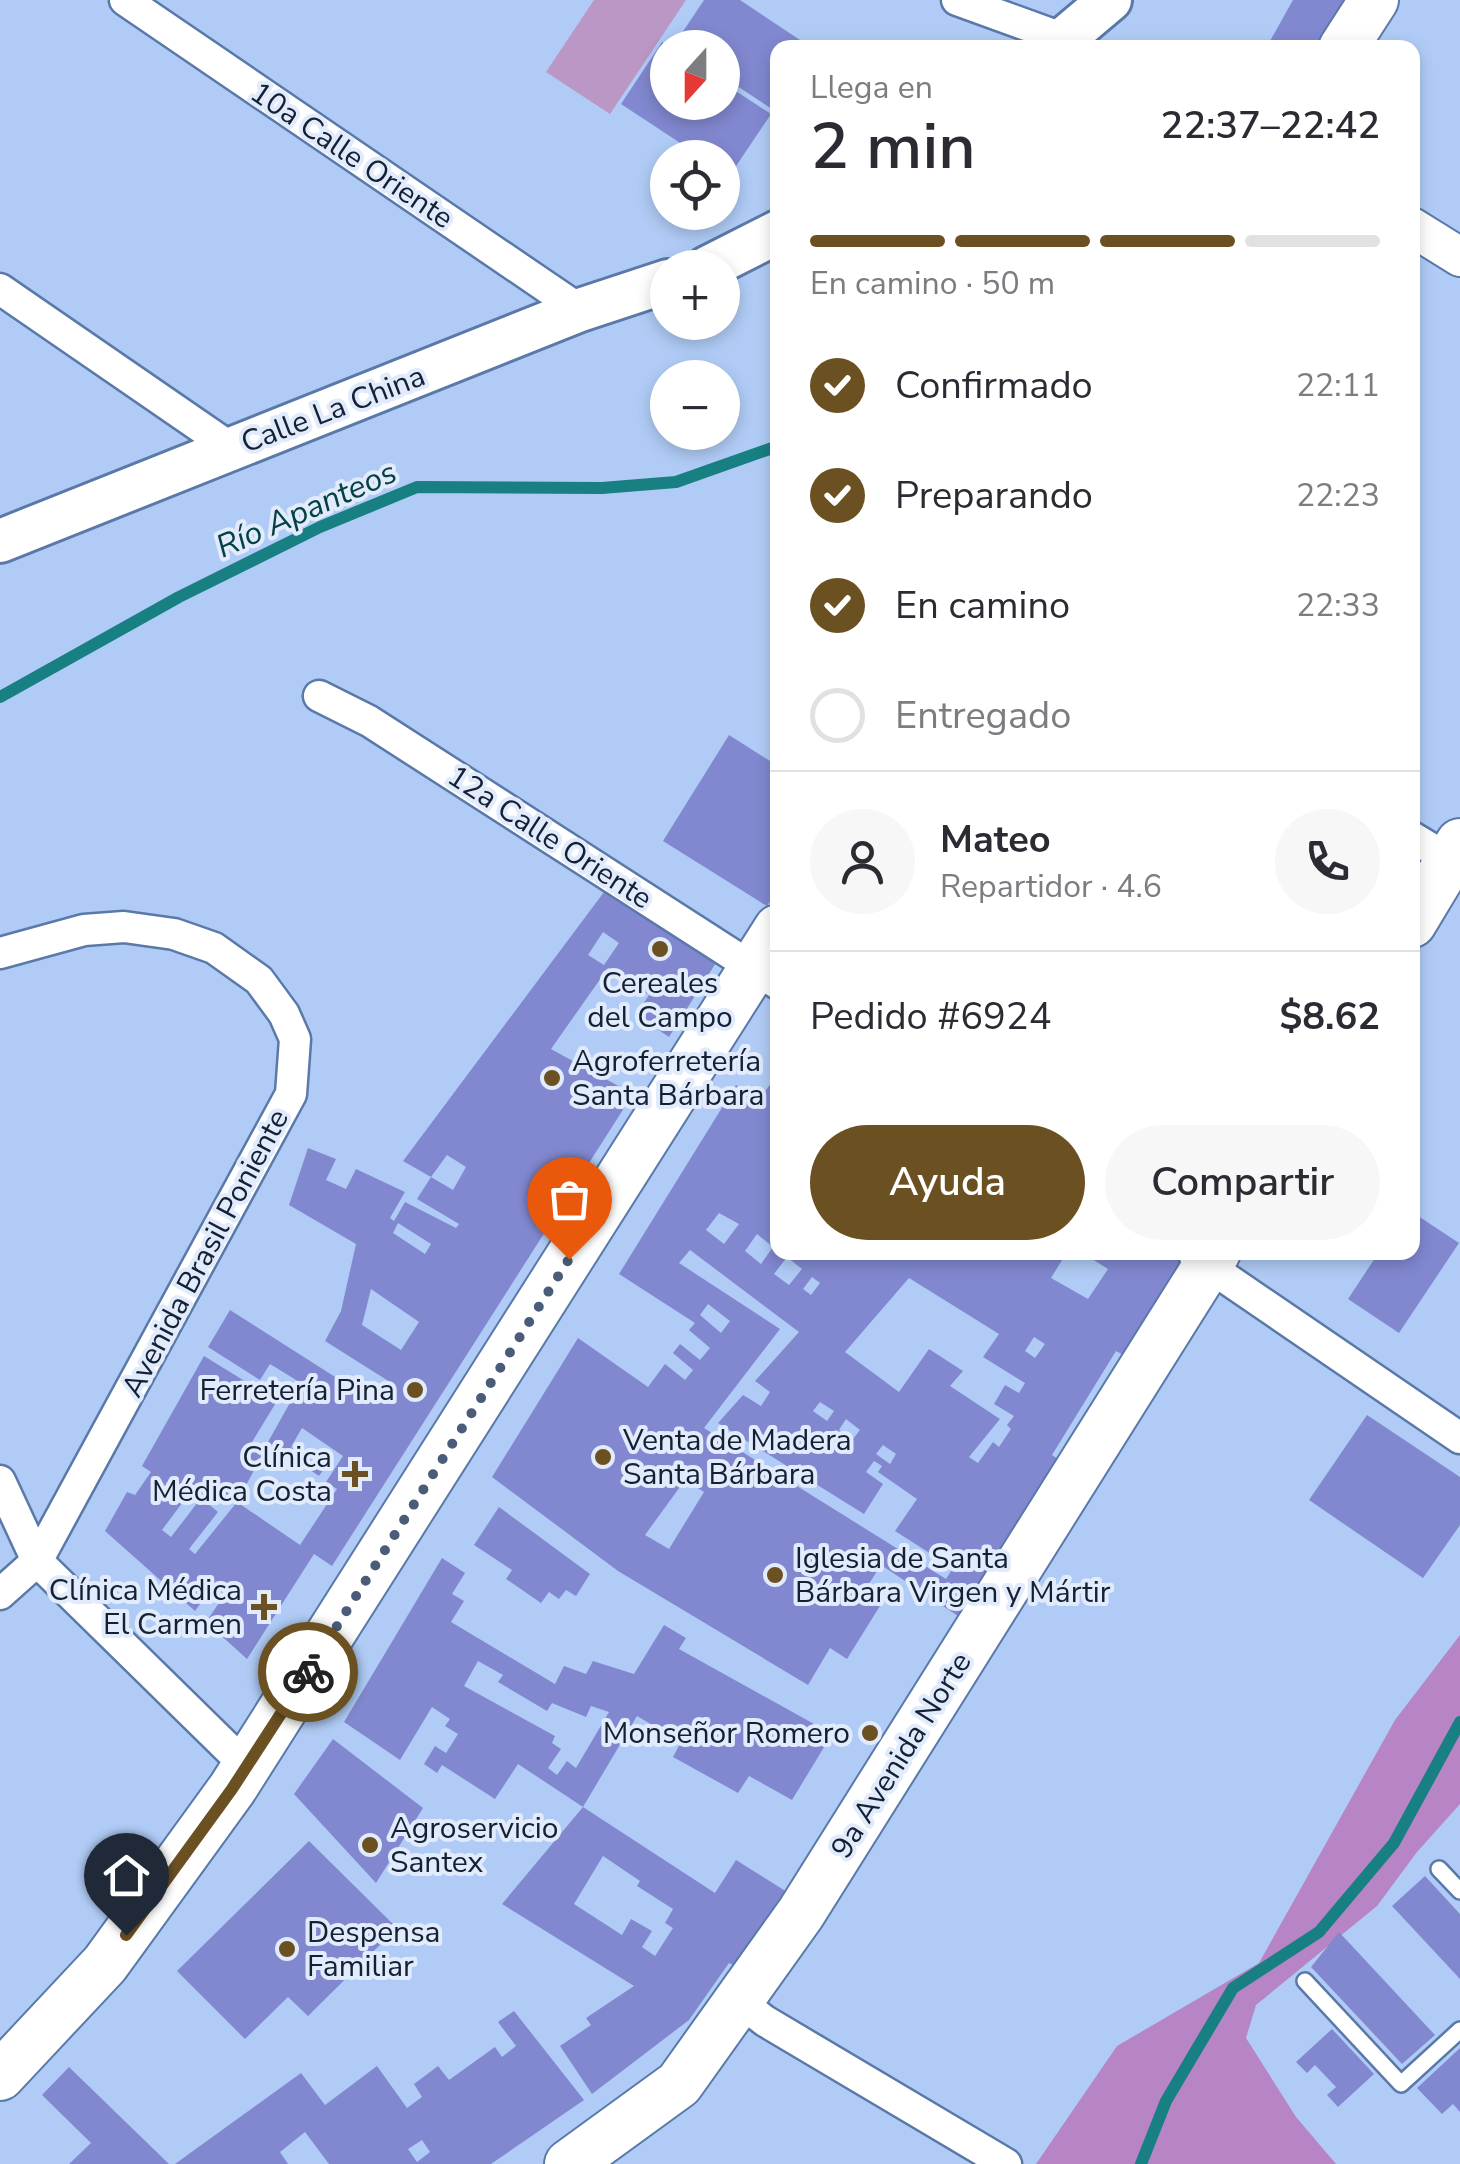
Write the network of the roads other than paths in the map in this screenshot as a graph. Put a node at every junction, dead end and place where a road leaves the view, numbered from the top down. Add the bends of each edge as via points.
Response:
1 (125, 0) edge
2 (957, 0) edge
3 (1110, 0) edge
4 (1374, 0) edge
5 (1057, 40) edge
6 (1074, 40) edge
7 (1348, 40) edge
8 (1420, 232) edge
9 (770, 236) edge
10 (740, 251) edge
11 (1460, 257) edge
12 (650, 287) edge
13 (0, 289) edge
14 (580, 310) junction
15 (231, 448) junction
16 (0, 541) edge
17 (319, 696) dead end
18 (1446, 851) edge
19 (1420, 906) edge
20 (0, 953) edge
21 (769, 960) edge
22 (1202, 1260) edge
23 (1208, 1260) edge
24 (1460, 1438) edge
25 (0, 1481) edge
26 (37, 1562) junction
27 (0, 1594) edge
28 (247, 1767) junction
29 (1439, 1868) dead end
30 (1460, 1891) edge
31 (1306, 1981) dead end
32 (738, 2000) junction
33 (1460, 2030) edge
34 (0, 2076) edge
35 (569, 2164) edge
36 (1006, 2164) edge

1 - 14 street, 10a Calle Oriente
2 - 5 street
3 - 6 main road
4 - 7 main road
8 - 11 street
9 - 10 main road
12 - 14 main road, Calle La China
13 - 15 street
14 - 15 main road, Calle La China
15 - 16 main road, Calle La China
17 - 21 street, 12a Calle Oriente
18 - 19 main road
20 - 26 street, Avenida Brasil Poniente via 84,930 174,934 214,948 258,980 295,1039 290,1094
21 - 28 main road
22 - 32 main road, 9a Avenida Norte via 811,1897
23 - 24 street
25 - 26 street
26 - 27 street, Avenida Brasil Poniente
26 - 28 street
28 - 34 main road via 105,1964
29 - 30 lane
31 - 33 lane via 1401,2084
32 - 35 main road, 9a Avenida Norte via 679,2084
32 - 36 street

